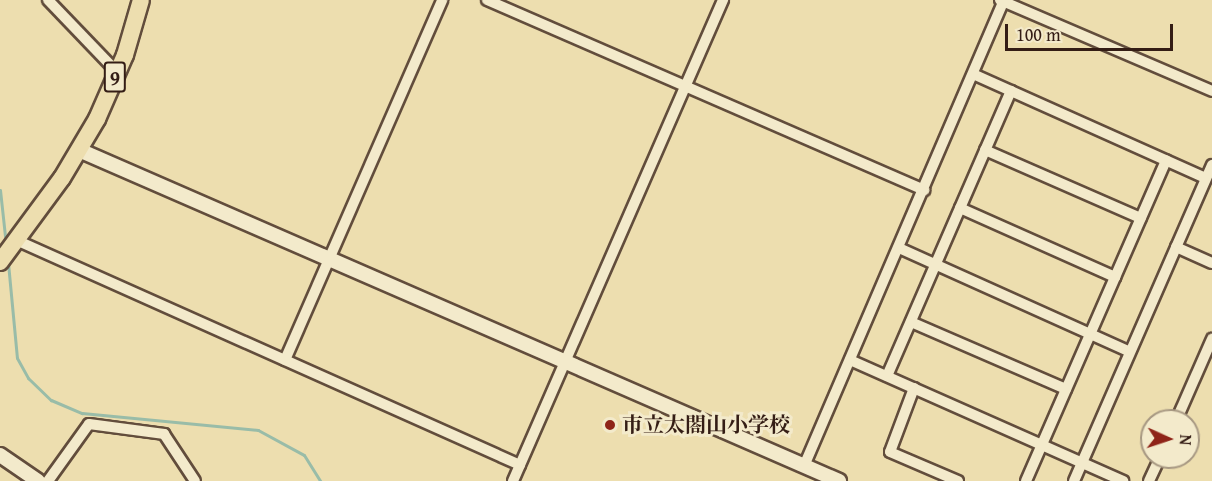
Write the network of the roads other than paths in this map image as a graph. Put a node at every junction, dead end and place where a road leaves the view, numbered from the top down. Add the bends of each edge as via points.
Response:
1 (48, 0) edge
2 (141, 0) edge
3 (442, 0) edge
4 (487, 0) edge
5 (723, 0) edge
6 (1003, 0) edge
7 (117, 72) junction
8 (973, 74) junction
9 (685, 86) junction
10 (1011, 91) junction
11 (1212, 91) edge
12 (79, 150) junction
13 (985, 150) junction
14 (1167, 160) junction
15 (1212, 165) edge
16 (1208, 182) edge
17 (924, 190) junction
18 (960, 208) junction
19 (1141, 218) junction
20 (14, 242) junction
21 (1176, 247) junction
22 (899, 248) junction
23 (329, 259) junction
24 (0, 262) edge
25 (1212, 263) edge
26 (935, 265) junction
27 (1115, 277) junction
28 (911, 322) junction
29 (1090, 334) junction
30 (1212, 339) edge
31 (1130, 352) junction
32 (285, 360) junction
33 (565, 360) junction
34 (850, 360) junction
35 (887, 376) junction
36 (914, 388) junction
37 (1066, 389) junction
38 (1181, 409) edge
39 (1042, 445) junction
40 (0, 455) edge
41 (1082, 463) junction
42 (520, 465) junction
43 (806, 466) junction
44 (38, 481) edge
45 (48, 481) edge
46 (195, 481) edge
47 (513, 481) edge
48 (802, 481) edge
49 (839, 481) edge
50 (958, 481) edge
51 (1026, 481) edge
52 (1074, 481) edge
53 (1123, 481) edge

1 - 7 street
2 - 7 main road, 9
3 - 23 street
4 - 9 street
5 - 9 street
6 - 8 street
6 - 11 street
7 - 12 main road, 9
8 - 10 street
8 - 17 street
9 - 17 street
9 - 33 street
10 - 13 street
10 - 14 street
12 - 20 main road, 9
12 - 23 street
13 - 18 street
13 - 19 street
14 - 16 street
14 - 19 street
15 - 16 street
16 - 21 street
17 - 22 street
18 - 26 street
18 - 27 street
19 - 27 street
20 - 24 main road, 9
20 - 32 street
21 - 25 street
21 - 31 street
22 - 26 street
22 - 34 street
23 - 32 street
23 - 33 street
26 - 28 street
26 - 29 street
27 - 29 street
28 - 35 street
28 - 37 street
29 - 31 street
29 - 37 street
30 - 38 street
31 - 41 street
32 - 42 street
33 - 42 street
33 - 43 street
34 - 35 street
34 - 43 street
35 - 36 street
36 - 39 street
36 - 50 street via 890,452
37 - 39 street
39 - 41 street
39 - 51 street
40 - 44 street
41 - 52 street
41 - 53 street
42 - 47 street
43 - 48 street
43 - 49 street
45 - 46 street via 89,423 164,434

